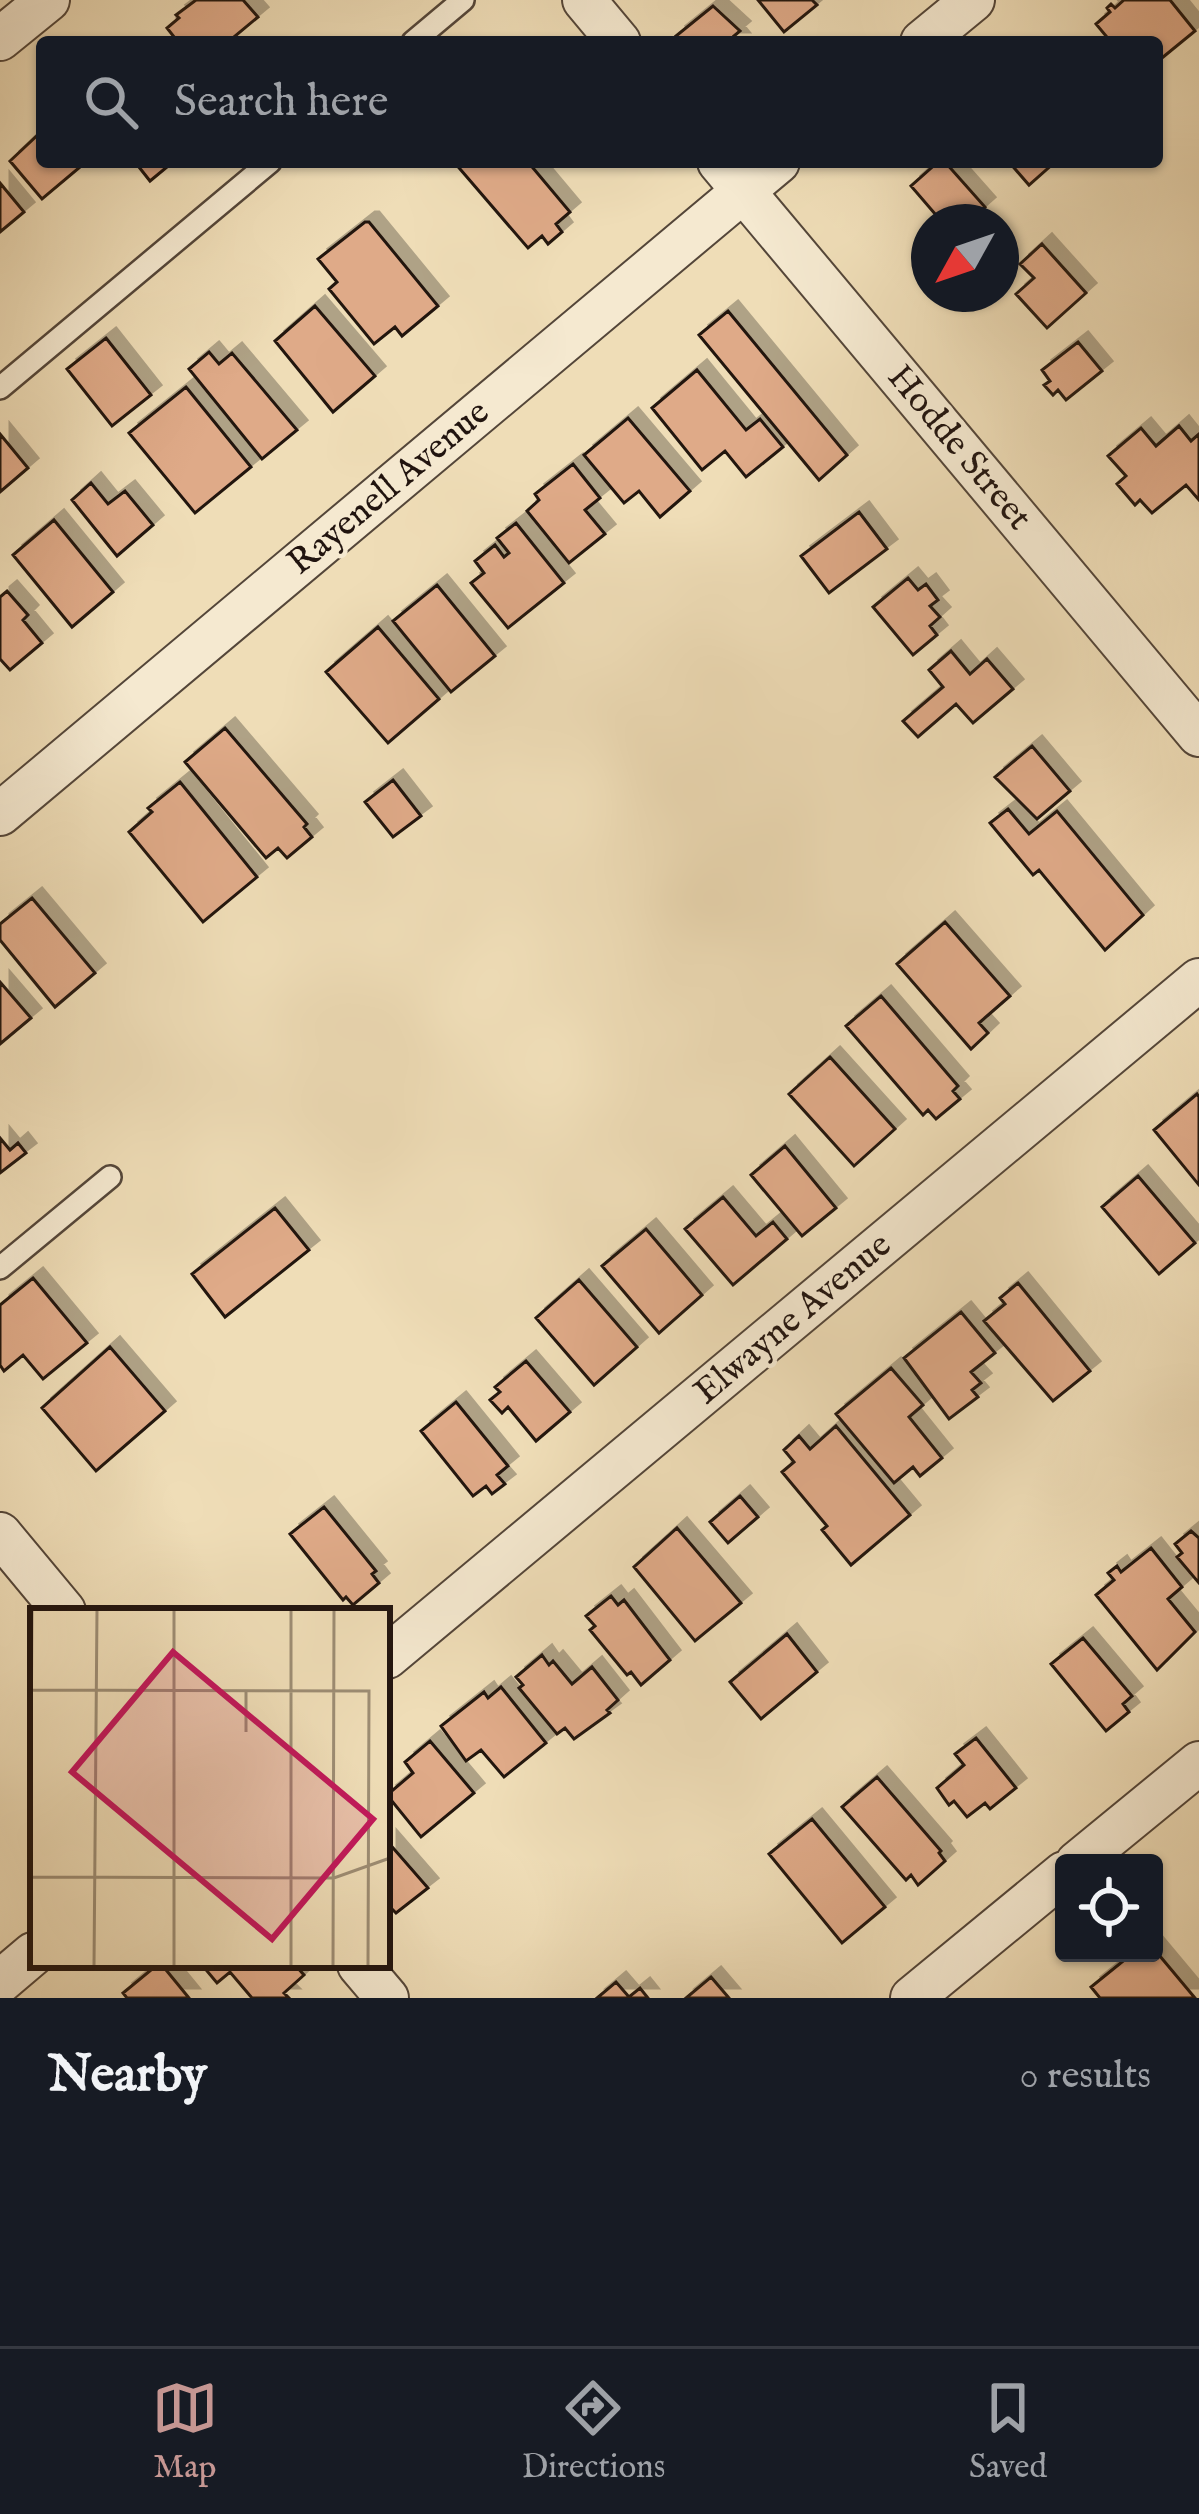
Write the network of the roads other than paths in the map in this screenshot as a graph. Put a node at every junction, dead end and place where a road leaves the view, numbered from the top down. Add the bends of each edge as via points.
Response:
1 (48, 0) edge
2 (463, 0) edge
3 (584, 0) edge
4 (973, 0) edge
5 (420, 36) edge
6 (614, 36) edge
7 (929, 36) edge
8 (0, 39) edge
9 (262, 168) edge
10 (731, 177) edge
11 (0, 388) edge
12 (1199, 735) edge
13 (0, 814) edge
14 (1199, 980) edge
15 (110, 1177) dead end
16 (0, 1268) edge
17 (0, 1534) edge
18 (62, 1608) edge
19 (390, 1654) edge
20 (1199, 1762) edge
21 (1088, 1854) edge
22 (1055, 1881) edge
23 (30, 1957) edge
24 (362, 1968) edge
25 (0, 1982) edge
26 (387, 1998) edge
27 (912, 1998) edge

1 - 8 street
2 - 5 lane
3 - 6 street
4 - 7 street
9 - 11 lane
10 - 12 street, Hodde Street
10 - 13 street, Rayenell Avenue
14 - 19 street, Elwayne Avenue
15 - 16 lane
17 - 18 street
20 - 21 street
22 - 27 street
23 - 25 street
24 - 26 street

